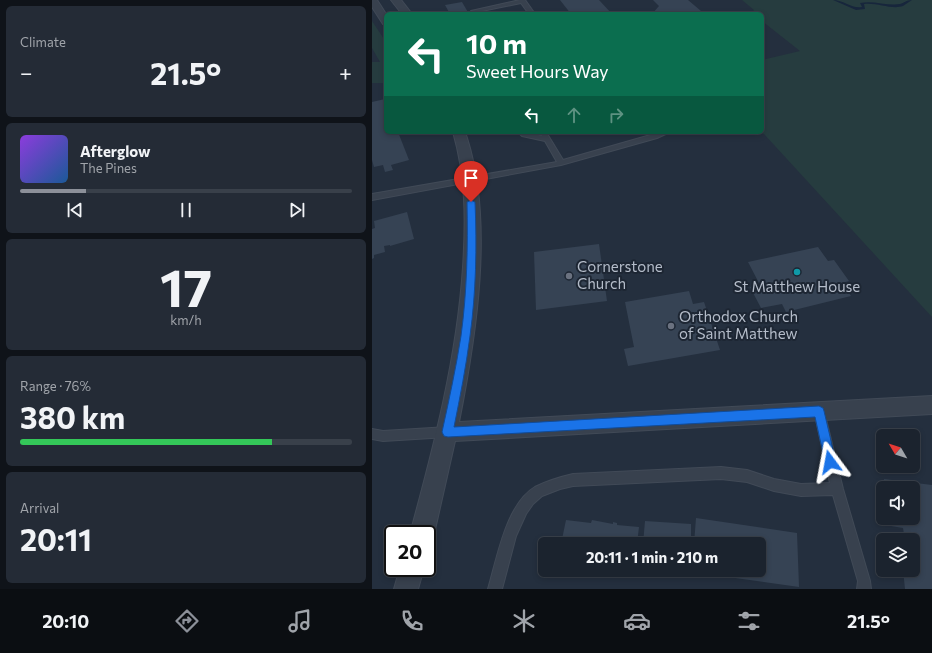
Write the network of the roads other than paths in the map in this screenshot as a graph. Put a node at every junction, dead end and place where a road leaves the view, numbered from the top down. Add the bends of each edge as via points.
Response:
1 (372, 0) edge
2 (396, 0) edge
3 (523, 1) edge
4 (405, 12) edge
5 (475, 12) edge
6 (531, 12) edge
7 (384, 19) edge
8 (460, 134) edge
9 (523, 134) edge
10 (544, 134) edge
11 (662, 134) edge
12 (547, 139) junction
13 (561, 163) junction
14 (470, 180) junction
15 (372, 197) edge
16 (932, 405) edge
17 (819, 411) junction
18 (448, 432) junction
19 (372, 434) edge
20 (837, 489) junction
21 (424, 525) edge
22 (409, 577) edge
23 (406, 589) edge
24 (495, 589) edge
25 (864, 589) edge

1 - 7 street
2 - 4 street
3 - 5 lane
3 - 6 lane
8 - 14 street
9 - 12 lane
10 - 12 lane
11 - 13 lane
12 - 13 lane
13 - 14 lane
14 - 15 lane
14 - 18 street via 472,234 466,336
16 - 17 street
17 - 18 street
17 - 20 lane
18 - 19 lane via 383,436
18 - 21 street
20 - 24 lane via 801,490 747,476 720,474 573,480 553,485 537,493 524,507 511,531
20 - 25 lane via 864,581
22 - 23 street

